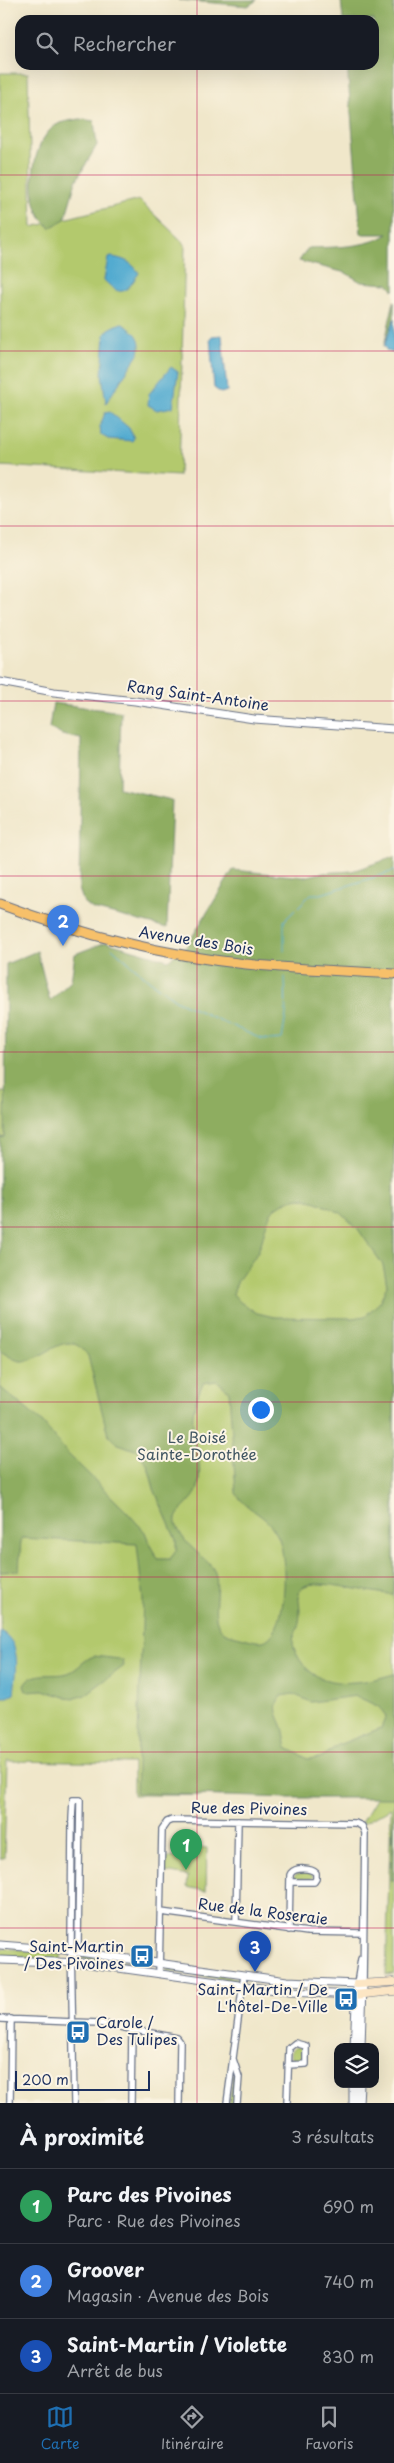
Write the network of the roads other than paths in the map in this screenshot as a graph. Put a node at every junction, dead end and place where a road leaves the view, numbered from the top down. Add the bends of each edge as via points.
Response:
1 (0, 682) edge
2 (394, 729) edge
3 (0, 904) edge
4 (394, 974) edge
5 (238, 1821) junction
6 (290, 1882) junction
7 (161, 1912) junction
8 (236, 1922) junction
9 (288, 1930) junction
10 (362, 1933) junction
11 (0, 1946) edge
12 (73, 1951) junction
13 (0, 1960) edge
14 (72, 1962) junction
15 (160, 1963) junction
16 (159, 1974) junction
17 (244, 1975) junction
18 (394, 1982) edge
19 (360, 1984) junction
20 (242, 1986) junction
21 (394, 1991) edge
22 (359, 1995) junction
23 (0, 2019) edge
24 (11, 2019) junction
25 (73, 2022) junction
26 (132, 2029) junction
27 (354, 2043) edge
28 (361, 2043) edge
29 (233, 2059) junction
30 (288, 2065) junction
31 (353, 2088) edge
32 (360, 2088) edge
33 (10, 2103) edge
34 (74, 2103) edge
35 (131, 2103) edge
36 (179, 2103) edge
37 (227, 2103) edge
38 (237, 2103) edge
39 (287, 2103) edge
40 (353, 2103) edge
41 (359, 2103) edge

1 - 2 street, Rang Saint-Antoine via 254,719
3 - 4 main road, Avenue des Bois via 70,928 175,954 264,966
5 - 7 street, Rue des Pivoines via 172,1820 166,1823 162,1832
5 - 8 street
5 - 10 street, Rue des Pivoines via 355,1823 362,1826 365,1834
6 - 6 street via 314,1882 316,1873 294,1870
6 - 9 street
7 - 8 street, Rue de la Roseraie
7 - 15 street, Rue des Pivoines
8 - 9 street, Rue de la Roseraie
9 - 10 street, Rue de la Roseraie
10 - 19 street, Rue des Pivoines
11 - 12 street
12 - 12 street via 78,1943 80,1800 73,1800
12 - 14 street
12 - 15 street
13 - 14 street
14 - 16 street
14 - 25 street
15 - 16 street, Rue des Pivoines
15 - 17 street
16 - 20 street
17 - 19 street via 301,1982
17 - 20 street
18 - 19 main road
19 - 22 street
20 - 22 street via 299,1993
20 - 29 street
21 - 22 main road
22 - 27 street
22 - 28 street
23 - 24 street
24 - 25 street
24 - 33 street
25 - 26 street
25 - 34 street
26 - 35 street
26 - 36 street via 177,2038 180,2042
29 - 37 street
29 - 38 street via 239,2077
30 - 30 street via 303,2066 307,2062 303,2043 292,2044
30 - 39 street
31 - 40 street
32 - 41 street

